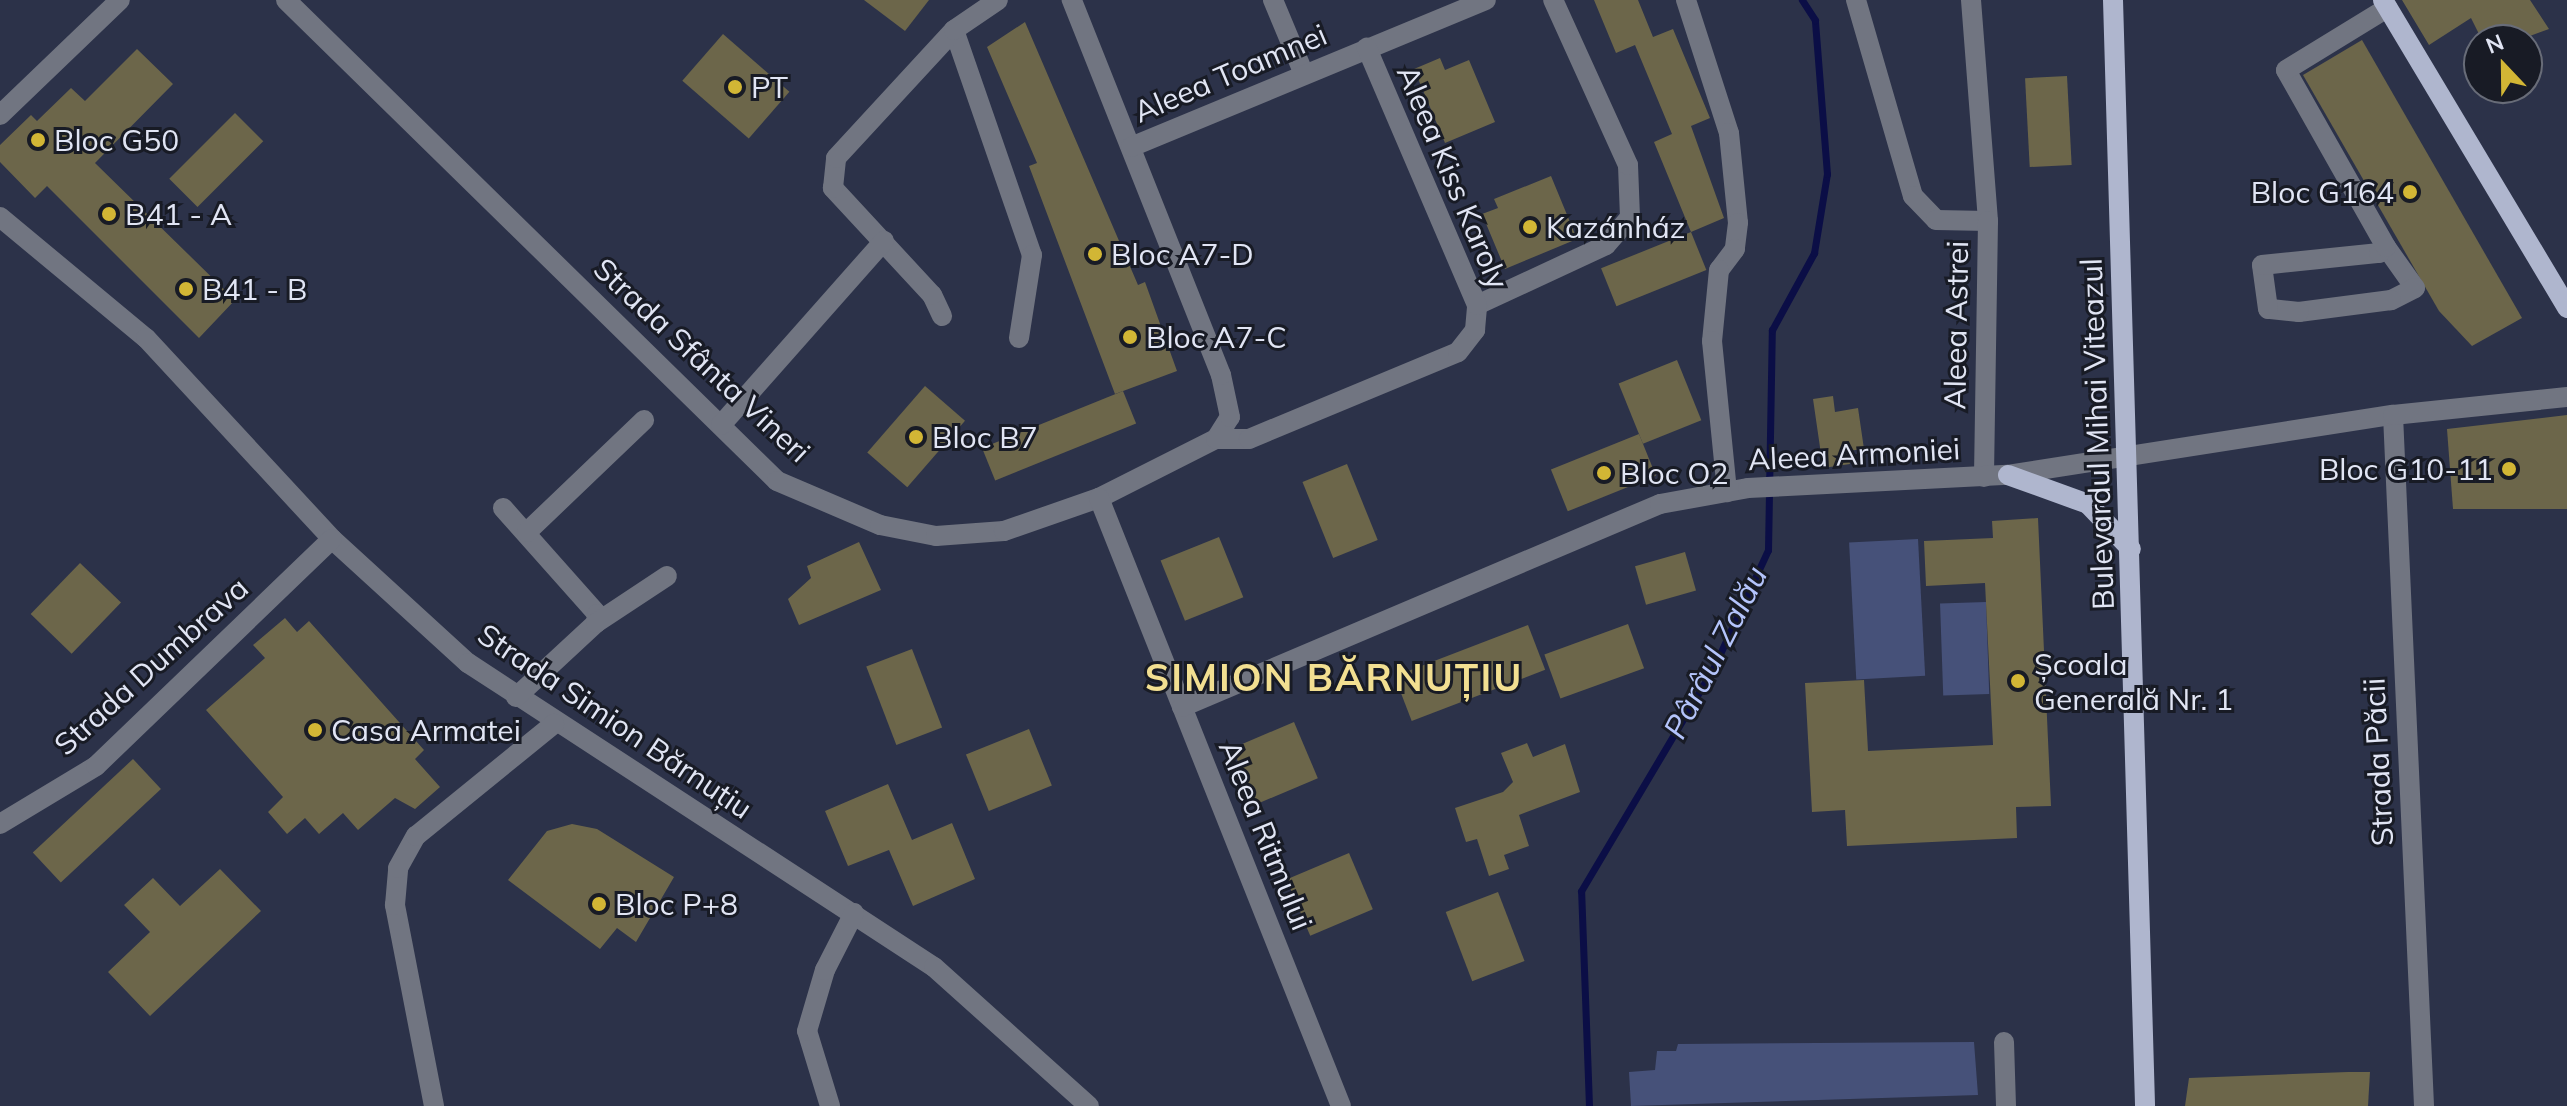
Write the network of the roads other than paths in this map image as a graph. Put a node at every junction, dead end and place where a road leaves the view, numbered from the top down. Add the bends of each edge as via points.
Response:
1 (120, 0) edge
2 (286, 0) edge
3 (998, 0) edge
4 (1072, 0) edge
5 (1273, 0) edge
6 (1486, 0) edge
7 (1553, 0) edge
8 (1686, 0) edge
9 (1856, 0) edge
10 (1971, 0) edge
11 (2113, 0) edge
12 (2385, 4) edge
13 (954, 30) junction
14 (1367, 48) junction
15 (1304, 74) junction
16 (0, 115) edge
17 (1131, 147) junction
18 (0, 217) edge
19 (1988, 221) junction
20 (884, 241) junction
21 (2386, 247) junction
22 (1477, 305) junction
23 (2567, 308) edge
24 (942, 316) dead end
25 (1019, 338) dead end
26 (2567, 397) edge
27 (2393, 415) junction
28 (644, 420) dead end
29 (721, 425) junction
30 (1216, 439) junction
31 (2129, 455) junction
32 (2008, 475) junction
33 (1984, 477) junction
34 (1727, 492) junction
35 (1099, 498) junction
36 (503, 508) dead end
37 (527, 532) junction
38 (332, 539) junction
39 (2131, 549) junction
40 (667, 576) dead end
41 (596, 623) junction
42 (516, 697) junction
43 (1182, 707) junction
44 (554, 724) junction
45 (0, 824) edge
46 (854, 913) junction
47 (2004, 1042) dead end
48 (434, 1106) edge
49 (830, 1106) edge
50 (1089, 1106) edge
51 (1341, 1106) edge
52 (2006, 1106) edge
53 (2145, 1106) edge
54 (2424, 1106) edge

1 - 16 street
2 - 29 street, Strada Sfânta Vineri
3 - 13 street
4 - 17 street
5 - 15 street
6 - 14 street, Aleea Toamnei
7 - 22 street via 1628,165 1630,217 1606,245
8 - 34 street via 1729,133 1738,223 1735,249 1719,270 1712,341
9 - 19 street, Aleea Astrei via 1913,196 1936,220
10 - 19 street, Aleea Astrei
11 - 31 main road, Bulevardul Mihai Viteazul
12 - 21 street via 2286,70
12 - 23 main road
13 - 20 street via 836,158 833,188
13 - 25 street via 1032,255
14 - 15 street, Aleea Toamnei
14 - 22 street, Aleea Kiss Karoly
15 - 17 street, Aleea Toamnei
17 - 30 street via 1221,375 1230,417
18 - 38 street, Strada Simion Bărnuțiu via 146,338
19 - 33 street, Aleea Astrei
20 - 24 street via 932,295
20 - 29 street
21 - 21 street via 2415,288 2391,300 2299,312 2268,309 2262,265 2379,253
22 - 30 street, Aleea Kiss Karoly via 1475,330 1458,352 1249,439
26 - 27 street, Aleea Armoniei
27 - 31 street, Aleea Armoniei
27 - 54 street, Strada Păcii
28 - 37 street
29 - 35 street, Strada Sfânta Vineri via 777,481 880,525 923,534 1004,531
30 - 35 street, Strada Sfânta Vineri
31 - 32 street, Aleea Armoniei
31 - 39 main road, Bulevardul Mihai Viteazul
32 - 33 street, Aleea Armoniei
32 - 39 main road via 2088,504
33 - 34 street, Aleea Armoniei
34 - 43 street, Aleea Armoniei via 1660,504
35 - 43 street, Aleea Ritmului
36 - 37 street
37 - 41 street via 593,604
38 - 42 street, Strada Simion Bărnuțiu via 468,663
38 - 45 street, Strada Dumbrava via 96,766
39 - 53 main road, Bulevardul Mihai Viteazul
40 - 41 street
41 - 42 street
42 - 44 street, Strada Simion Bărnuțiu
43 - 51 street, Aleea Ritmului
44 - 46 street, Strada Simion Bărnuțiu
44 - 48 street via 416,836 398,868 395,905
46 - 49 street via 825,970 807,1031
46 - 50 street, Strada Simion Bărnuțiu via 946,976
47 - 52 street

